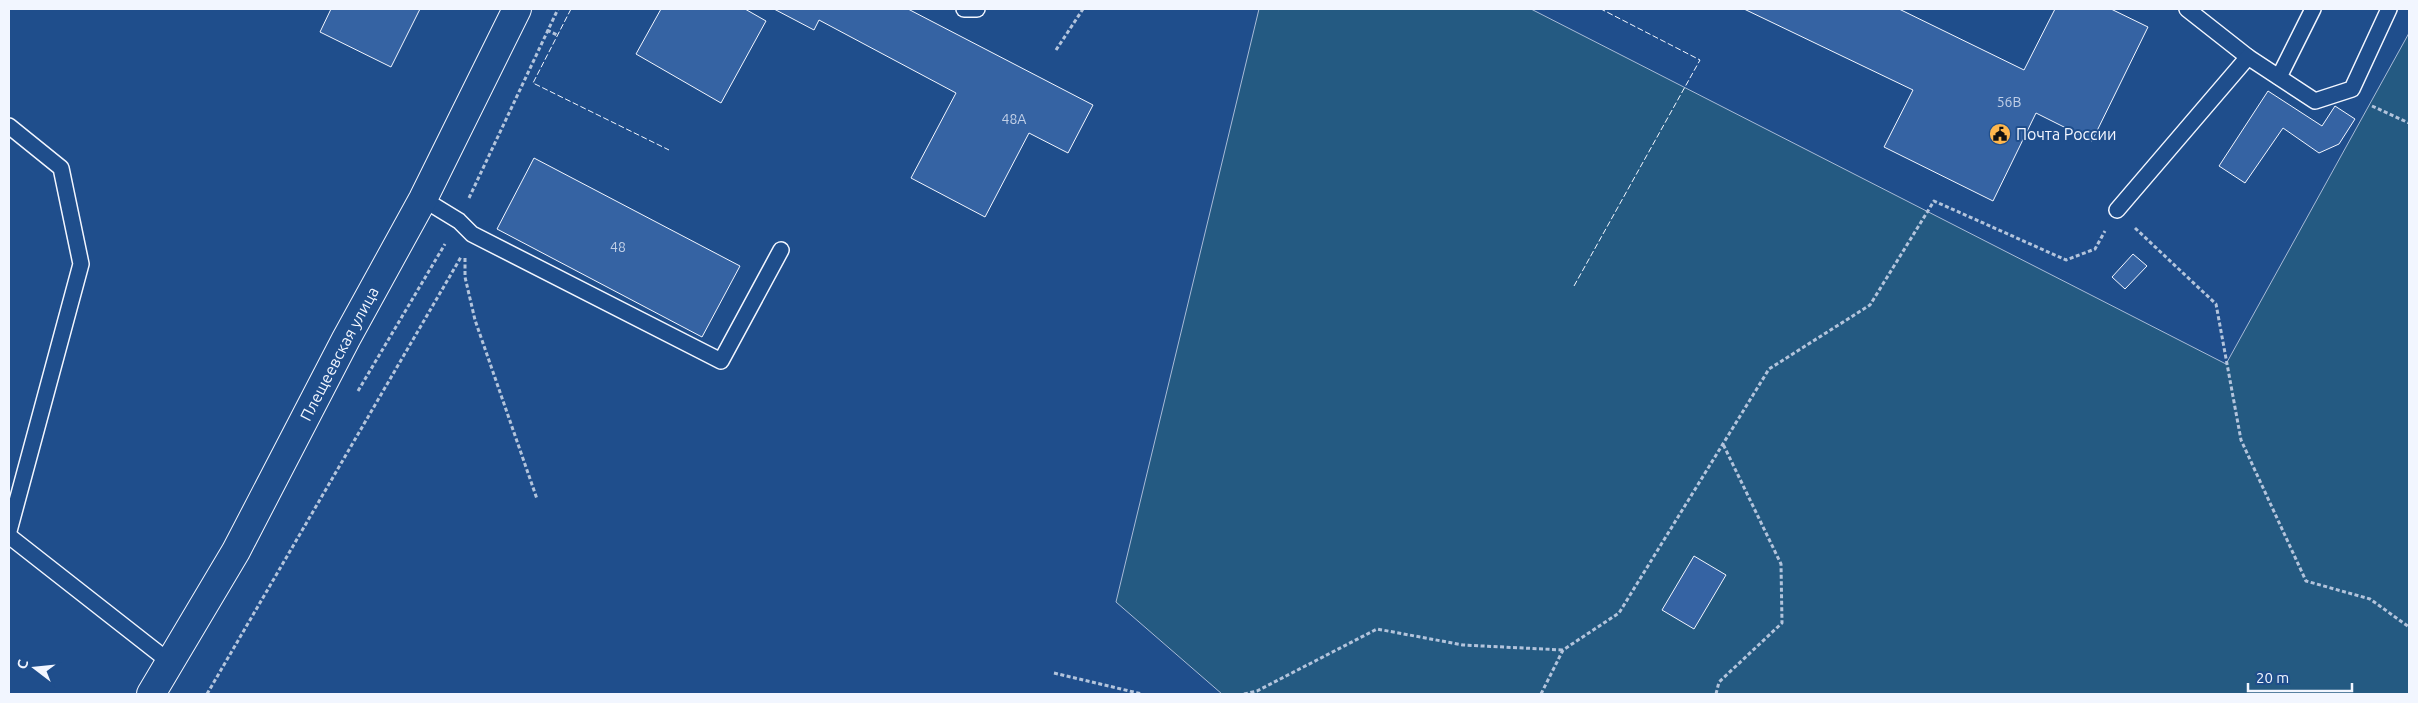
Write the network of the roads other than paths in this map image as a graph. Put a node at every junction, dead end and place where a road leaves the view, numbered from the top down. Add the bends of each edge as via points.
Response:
1 (517, 9) edge
2 (964, 9) edge
3 (977, 9) edge
4 (2187, 9) edge
5 (2313, 9) edge
6 (2389, 9) edge
7 (2248, 56) junction
8 (2279, 77) junction
9 (9, 126) edge
10 (423, 199) junction
11 (2118, 210) road end
12 (781, 250) dead end
13 (9, 531) edge
14 (9, 536) edge
15 (171, 663) junction
16 (151, 694) edge

1 - 10 street, Плещеевская улица
2 - 3 lane
4 - 7 lane
5 - 8 lane
6 - 8 lane via 2352,89 2315,101
7 - 8 lane
7 - 11 lane
9 - 13 lane via 61,168 81,264
10 - 12 lane via 459,221 472,234 721,361
10 - 15 street, Плещеевская улица via 236,551
14 - 15 lane
15 - 16 street, Плещеевская улица

